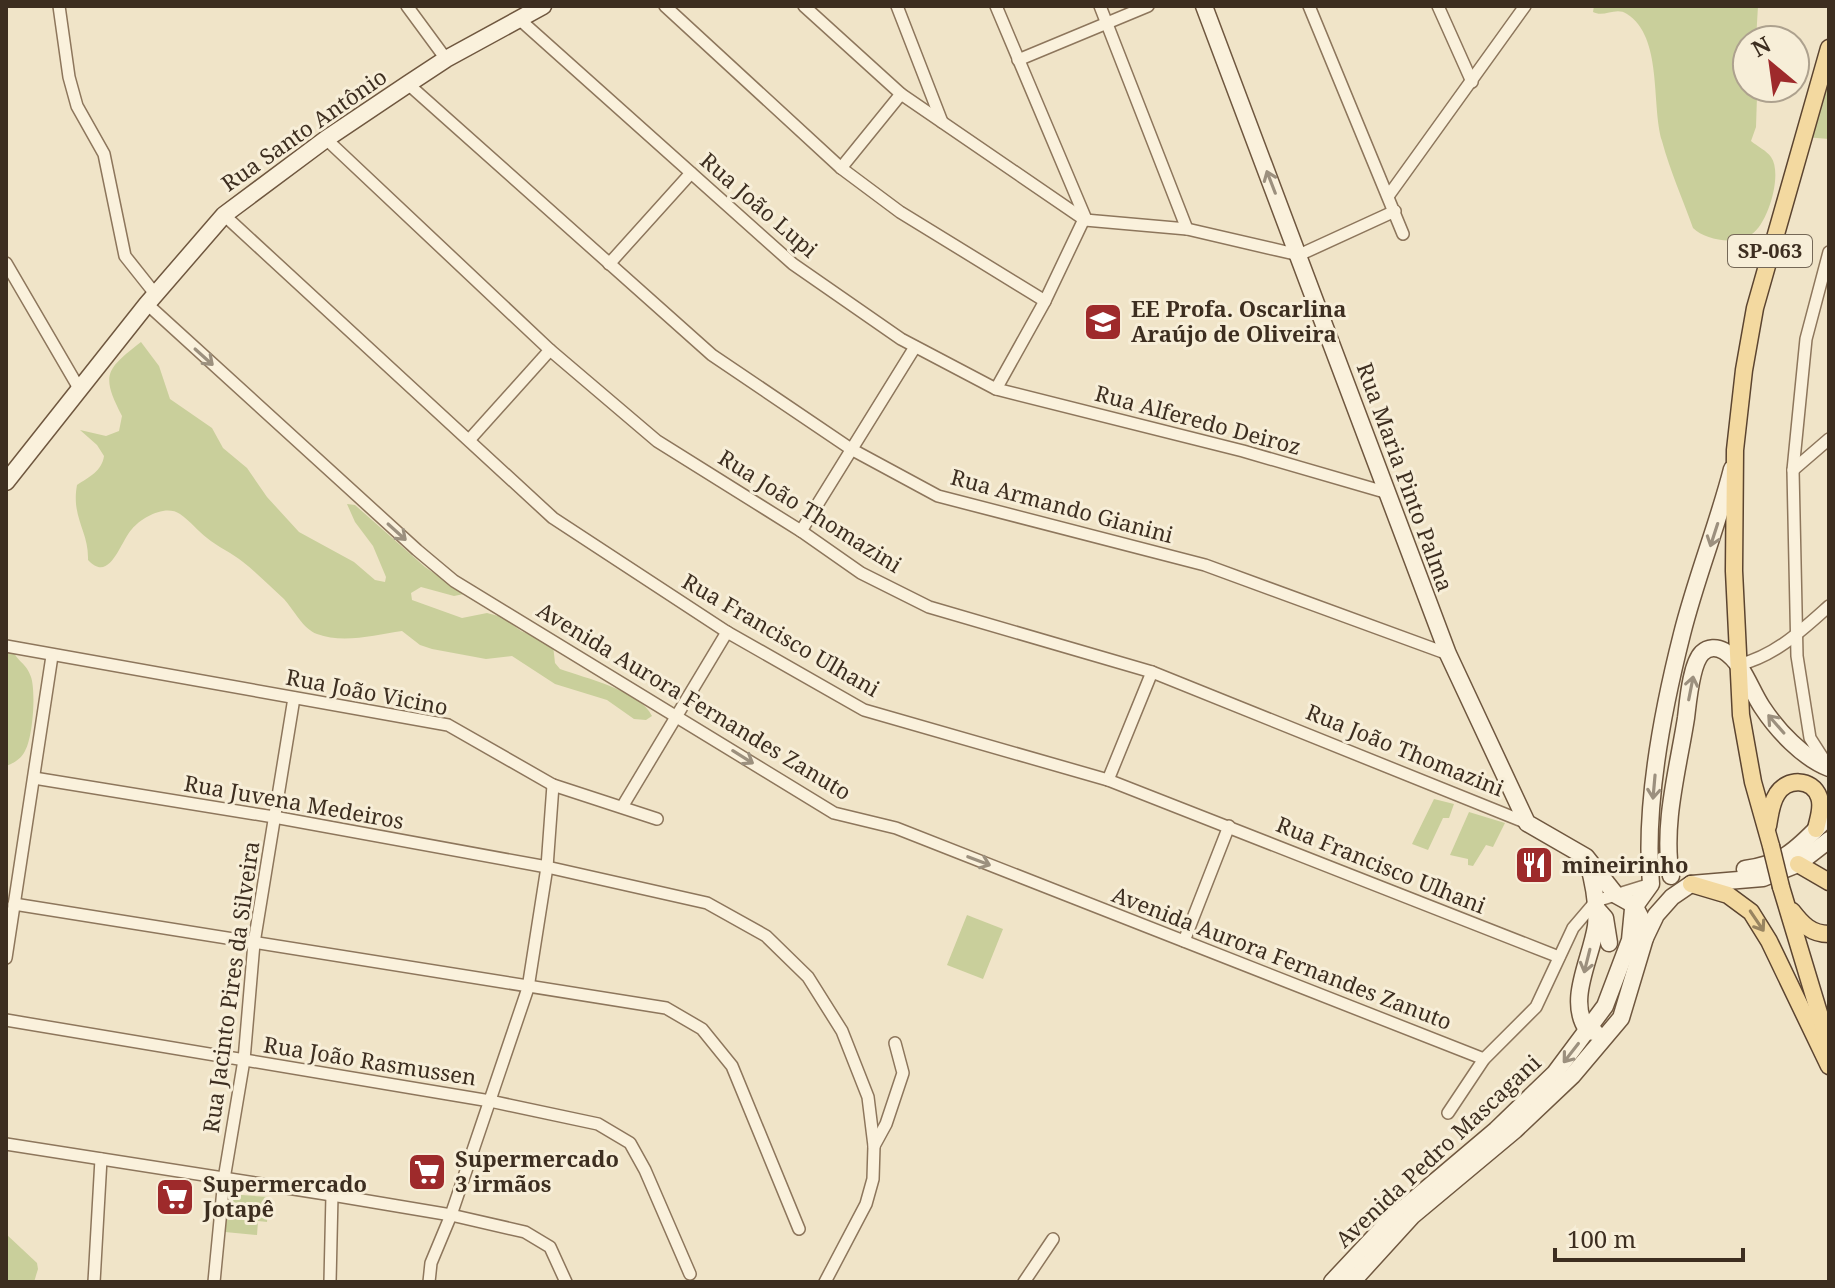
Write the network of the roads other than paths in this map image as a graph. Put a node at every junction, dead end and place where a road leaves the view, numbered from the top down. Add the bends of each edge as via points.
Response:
1 (59, 6) edge
2 (407, 6) edge
3 (543, 6) edge
4 (665, 6) edge
5 (804, 6) edge
6 (897, 6) edge
7 (996, 6) edge
8 (1100, 6) edge
9 (1148, 6) edge
10 (1204, 6) edge
11 (1309, 6) edge
12 (1438, 6) edge
13 (1525, 6) edge
14 (519, 19) junction
15 (1108, 22) junction
16 (1829, 48) edge
17 (446, 59) junction
18 (1018, 60) junction
19 (1472, 82) junction
20 (408, 84) junction
21 (901, 94) junction
22 (942, 122) junction
23 (326, 139) junction
24 (841, 168) junction
25 (691, 173) junction
26 (1389, 195) junction
27 (1395, 211) junction
28 (224, 215) junction
29 (1085, 220) junction
30 (1187, 229) junction
31 (1403, 234) dead end
32 (1829, 252) edge
33 (1299, 255) junction
34 (6, 263) edge
35 (609, 264) junction
36 (10, 281) edge
37 (151, 300) junction
38 (1045, 301) junction
39 (915, 347) junction
40 (550, 350) junction
41 (996, 389) junction
42 (80, 390) junction
43 (470, 439) junction
44 (1829, 439) edge
45 (851, 449) junction
46 (1735, 460) junction
47 (1793, 470) junction
48 (6, 482) edge
49 (1388, 493) junction
50 (801, 531) junction
51 (1829, 606) edge
52 (727, 632) junction
53 (1798, 634) junction
54 (6, 646) edge
55 (1448, 654) junction
56 (52, 656) junction
57 (1738, 665) junction
58 (1152, 672) junction
59 (294, 698) junction
60 (676, 716) junction
61 (1829, 767) edge
62 (34, 778) junction
63 (1108, 780) junction
64 (553, 785) junction
65 (622, 807) junction
66 (1829, 816) edge
67 (274, 817) junction
68 (657, 819) dead end
69 (1527, 823) junction
70 (1229, 826) junction
71 (1822, 835) edge
72 (1769, 838) junction
73 (1586, 857) junction
74 (1798, 864) junction
75 (547, 867) junction
76 (1671, 876) junction
77 (1829, 882) edge
78 (1691, 884) junction
79 (1649, 886) junction
80 (1783, 894) junction
81 (1616, 895) junction
82 (1672, 897) junction
83 (14, 904) junction
84 (1596, 905) junction
85 (1634, 905) junction
86 (1829, 934) edge
87 (1645, 938) junction
88 (1184, 941) junction
89 (254, 943) junction
90 (1609, 943) dead end
91 (1559, 957) junction
92 (6, 958) edge
93 (528, 988) junction
94 (6, 1020) edge
95 (1588, 1031) junction
96 (1609, 1032) junction
97 (895, 1043) dead end
98 (1829, 1046) edge
99 (1484, 1059) junction
100 (244, 1060) junction
101 (1829, 1066) edge
102 (490, 1101) junction
103 (1448, 1113) dead end
104 (6, 1144) edge
105 (874, 1146) junction
106 (101, 1159) junction
107 (224, 1179) junction
108 (332, 1195) junction
109 (451, 1215) junction
110 (799, 1229) dead end
111 (1053, 1239) dead end
112 (690, 1274) dead end
113 (94, 1282) edge
114 (214, 1282) edge
115 (330, 1282) edge
116 (429, 1282) edge
117 (566, 1282) edge
118 (825, 1282) edge
119 (1024, 1282) edge
120 (1332, 1282) edge
121 (1352, 1282) edge

1 - 37 street, Avenida Aurora Fernandes Zanuto via 77,106 104,154 125,256
2 - 17 street
3 - 14 main road, Rua Santo Antônio
4 - 24 street
5 - 21 street
6 - 22 street
7 - 18 street
8 - 15 street
9 - 15 street
33 -> 10 main road, Rua Maria Pinto Palma
11 - 26 street
12 - 19 street
13 - 19 street
14 - 17 main road, Rua Santo Antônio
14 - 25 street, Rua João Lupi
15 - 18 street
15 - 30 street
16 - 46 main road, SP-063 via 1755,308
17 - 20 main road, Rua Santo Antônio
18 - 29 street
19 - 26 street
20 - 23 main road, Rua Santo Antônio
20 - 35 street, Rua Armando Gianini
21 - 22 street
21 - 24 street
22 - 29 street
23 - 28 main road, Rua Santo Antônio
23 - 40 street, Rua João Thomazini
24 - 38 street via 900,212
25 - 35 street
25 - 39 street, Rua João Lupi via 793,264
26 - 27 street
27 - 31 street
27 - 33 street
28 - 37 main road, Rua Santo Antônio
28 - 43 street, Rua Francisco Ulhani
29 - 30 street
29 - 38 street
30 - 33 street
32 - 47 street via 1806,339
33 - 49 main road, Rua Maria Pinto Palma
34 - 36 street
35 - 45 street, Rua Armando Gianini via 712,355
36 - 42 street
37 - 42 main road, Rua Santo Antônio
37 -> 60 street, Avenida Aurora Fernandes Zanuto via 454,581
38 - 41 street
39 - 41 street, Rua João Lupi
39 - 45 street
40 - 43 street
40 - 50 street, Rua João Thomazini via 657,441
41 - 49 street, Rua Alferedo Deiroz
42 - 48 main road, Rua Santo Antônio
43 - 52 street, Rua Francisco Ulhani via 553,518
44 - 47 street
45 - 50 street
45 - 55 street, Rua Armando Gianini via 938,496 1205,565
46 - 57 main road, SP-063
46 -> 79 main road via 1682,633 1655,770
47 - 53 street
49 - 55 main road, Rua Maria Pinto Palma
50 - 58 street, Rua João Thomazini via 861,573 929,607
51 - 53 street
52 - 60 street
52 - 63 street, Rua Francisco Ulhani via 864,710
53 - 57 street
53 - 61 street via 1810,738
54 - 56 street, Rua João Vicino
55 - 69 main road, Rua Maria Pinto Palma
56 - 59 street, Rua João Vicino
56 - 62 street
61 -> 57 main road via 1818,764 1780,730
57 - 72 main road, SP-063 via 1753,782
76 -> 57 main road via 1670,822 1696,661 1714,648
58 - 63 street
58 - 69 street, Rua João Thomazini
59 - 64 street, Rua João Vicino via 448,725
59 - 67 street, Rua Jacinto Pires da Silveira
60 - 65 street
60 -> 88 street, Avenida Aurora Fernandes Zanuto via 834,813 896,828
62 - 67 street, Rua Juvena Medeiros
62 - 83 street
63 - 70 street, Rua Francisco Ulhani
64 - 65 street, Rua João Vicino
64 - 75 street
65 - 68 street, Rua João Vicino
66 - 71 main road
67 - 75 street, Rua Juvena Medeiros
67 - 89 street, Rua Jacinto Pires da Silveira
69 - 73 main road, Rua João Thomazini
70 - 88 street
70 - 91 street, Rua Francisco Ulhani
71 - 72 main road via 1819,797 1811,786 1794,782 1775,796
71 - 74 main road
71 - 76 main road via 1760,868
72 - 80 main road, SP-063, bridge
73 - 81 main road
73 - 84 main road
74 - 77 main road
74 - 78 main road via 1763,878
75 - 93 street
75 - 105 street, Rua Juvena Medeiros via 707,903 766,936 808,977 842,1031 868,1097
76 - 79 main road
78 - 82 main road
78 -> 101 main road via 1728,895 1751,912
79 - 81 street
79 - 82 main road
79 - 85 main road, Avenida Pedro Mascagani
80 - 86 main road via 1805,926
80 - 98 main road, SP-063
81 - 84 street
81 - 85 main road
82 - 87 main road, Avenida Pedro Mascagani
83 - 89 street
83 - 92 street
84 - 90 main road via 1605,918
84 - 91 street via 1573,928
84 -> 95 main road via 1596,928 1580,989 1580,1019
85 - 87 main road
85 - 95 main road, Avenida Pedro Mascagani via 1618,975
87 - 96 main road, Avenida Pedro Mascagani via 1621,1018
88 - 99 street, Avenida Aurora Fernandes Zanuto
89 - 93 street
89 - 100 street, Rua Jacinto Pires da Silveira
91 - 99 street via 1536,1007
93 - 102 street
93 - 110 street via 666,1008 702,1029 732,1066
94 - 100 street, Rua João Rasmussen
95 - 96 main road
95 -> 120 main road, Avenida Pedro Mascagani via 1544,1084 1392,1218
96 - 121 main road, Avenida Pedro Mascagani via 1572,1076 1412,1216
97 - 105 street via 903,1073
99 - 103 street
100 - 102 street, Rua João Rasmussen
100 - 107 street, Rua Jacinto Pires da Silveira
102 - 109 street
102 - 112 street, Rua João Rasmussen via 598,1124 630,1143
104 - 106 street
105 - 118 street via 866,1204
106 - 107 street
106 - 113 street
107 - 108 street
107 - 114 street, Rua Jacinto Pires da Silveira
108 - 109 street
108 - 115 street
109 - 116 street via 431,1263
109 - 117 street via 525,1232 550,1247
111 - 119 street

